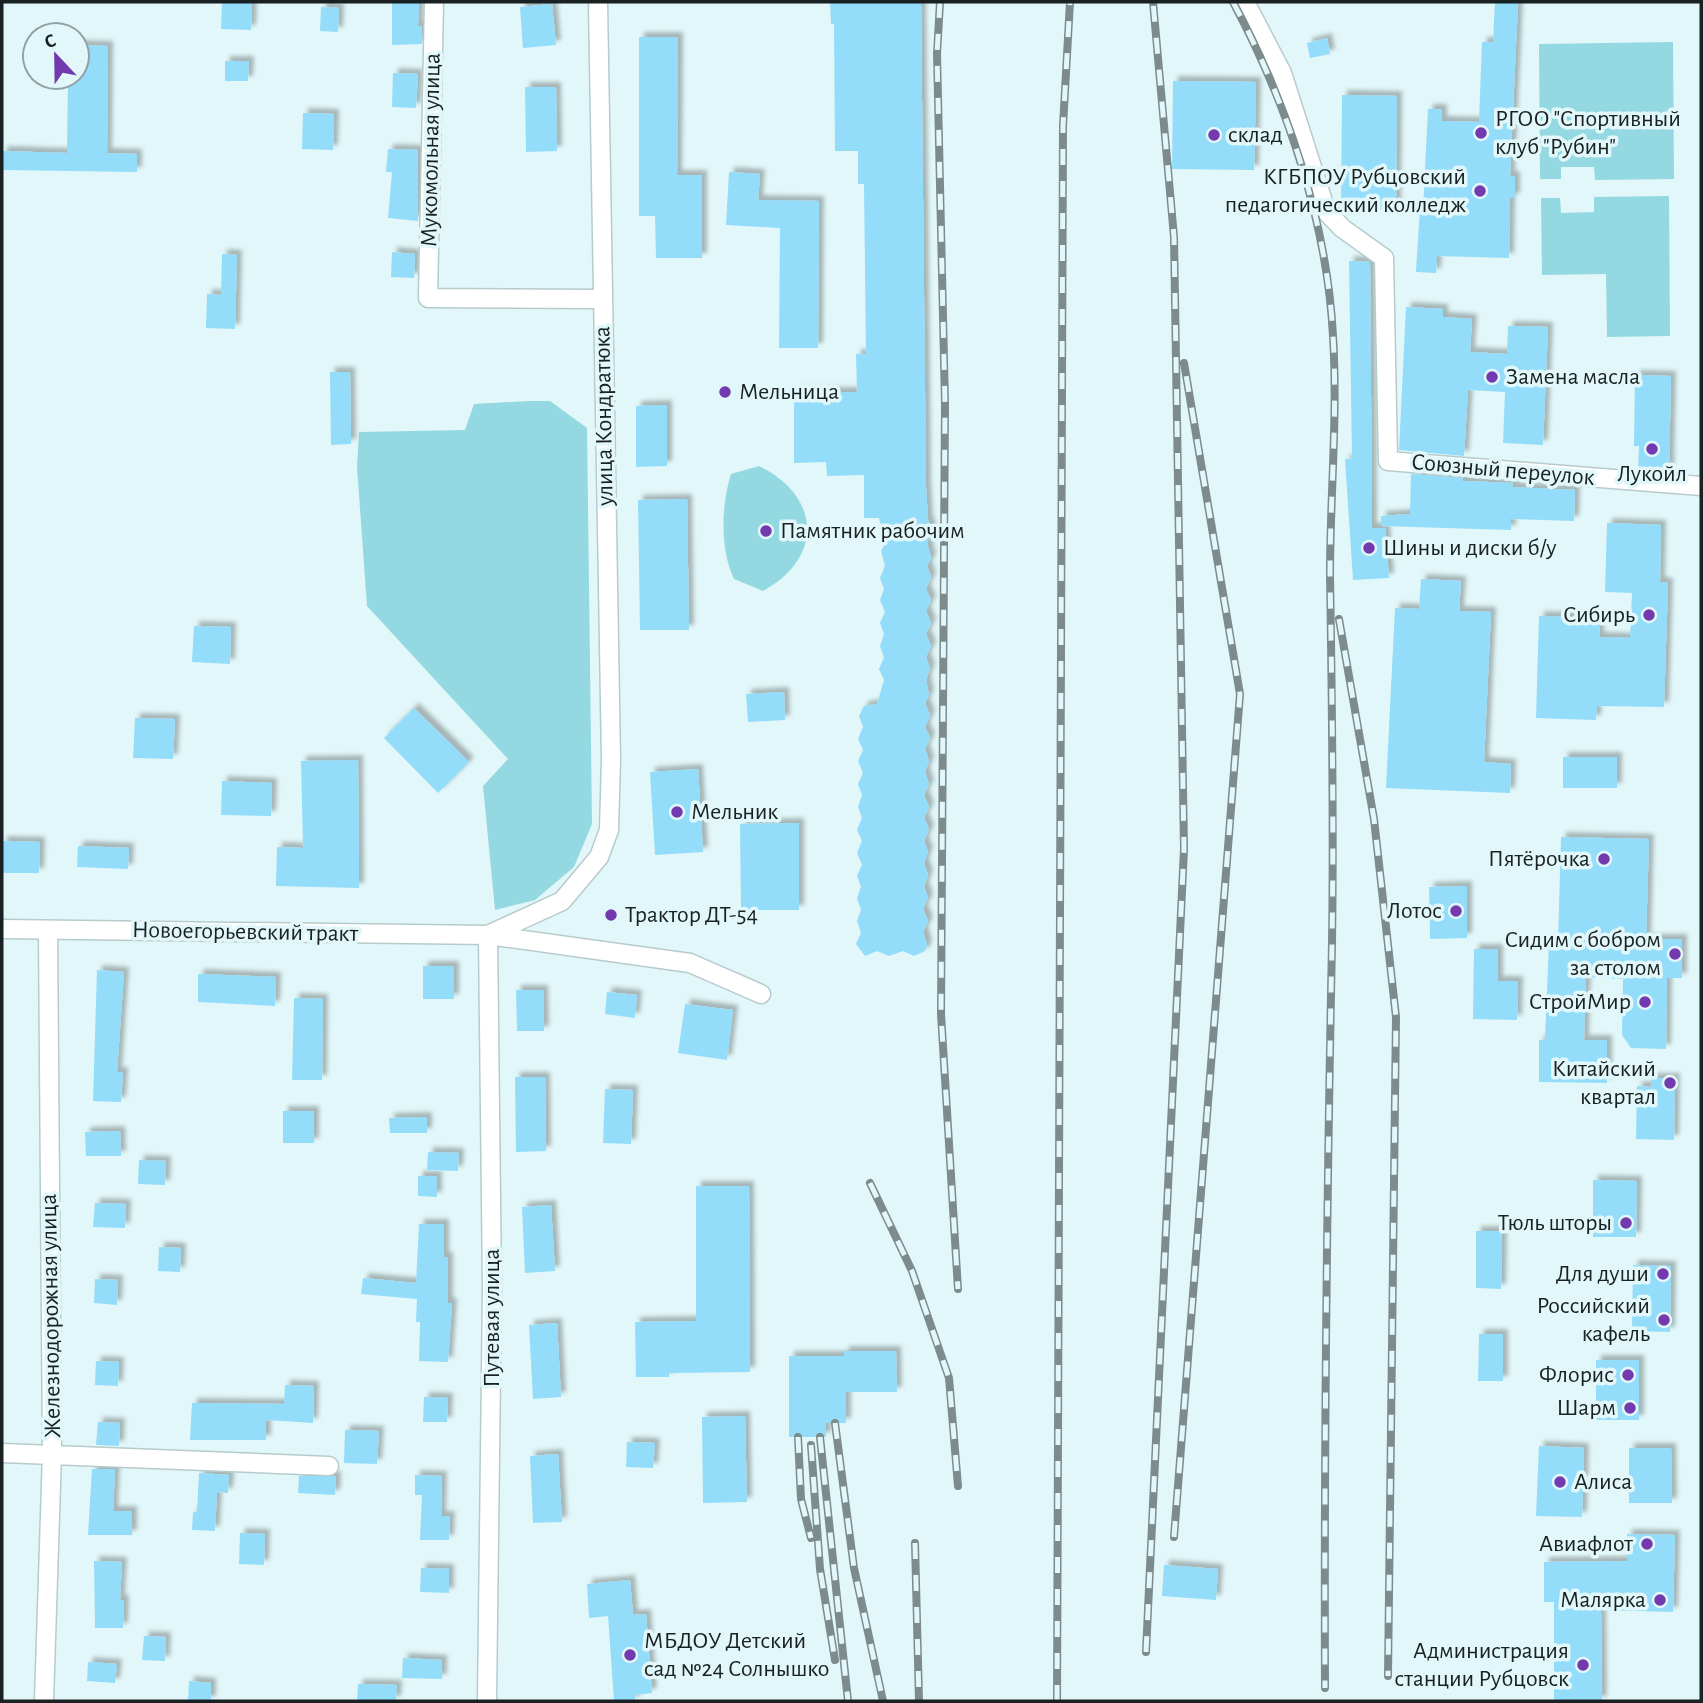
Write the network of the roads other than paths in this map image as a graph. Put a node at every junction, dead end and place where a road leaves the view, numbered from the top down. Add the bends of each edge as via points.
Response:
1 (434, 2) edge
2 (598, 2) edge
3 (1245, 2) edge
4 (601, 299) junction
5 (1701, 486) edge
6 (609, 830) joint
7 (2, 929) edge
8 (48, 930) junction
9 (488, 935) junction
10 (761, 994) dead end
11 (2, 1453) edge
12 (52, 1453) junction
13 (328, 1466) dead end
14 (44, 1701) edge
15 (487, 1701) edge

1 - 4 street, Мукомольная улица via 428,298
2 - 4 street, улица Кондратюка
3 - 5 street, Союзный переулок via 1282,73 1326,211 1384,258 1388,461
4 - 6 street, улица Кондратюка
6 - 9 street, Новоегорьевский тракт via 598,857 562,901
7 - 8 street, Новоегорьевский тракт
8 - 9 street, Новоегорьевский тракт
8 - 12 street, Железнодорожная улица
9 - 10 street, Новоегорьевский тракт via 690,963
9 - 15 street, Путевая улица via 492,1330
11 - 12 street
12 - 13 street
12 - 14 street, Железнодорожная улица

